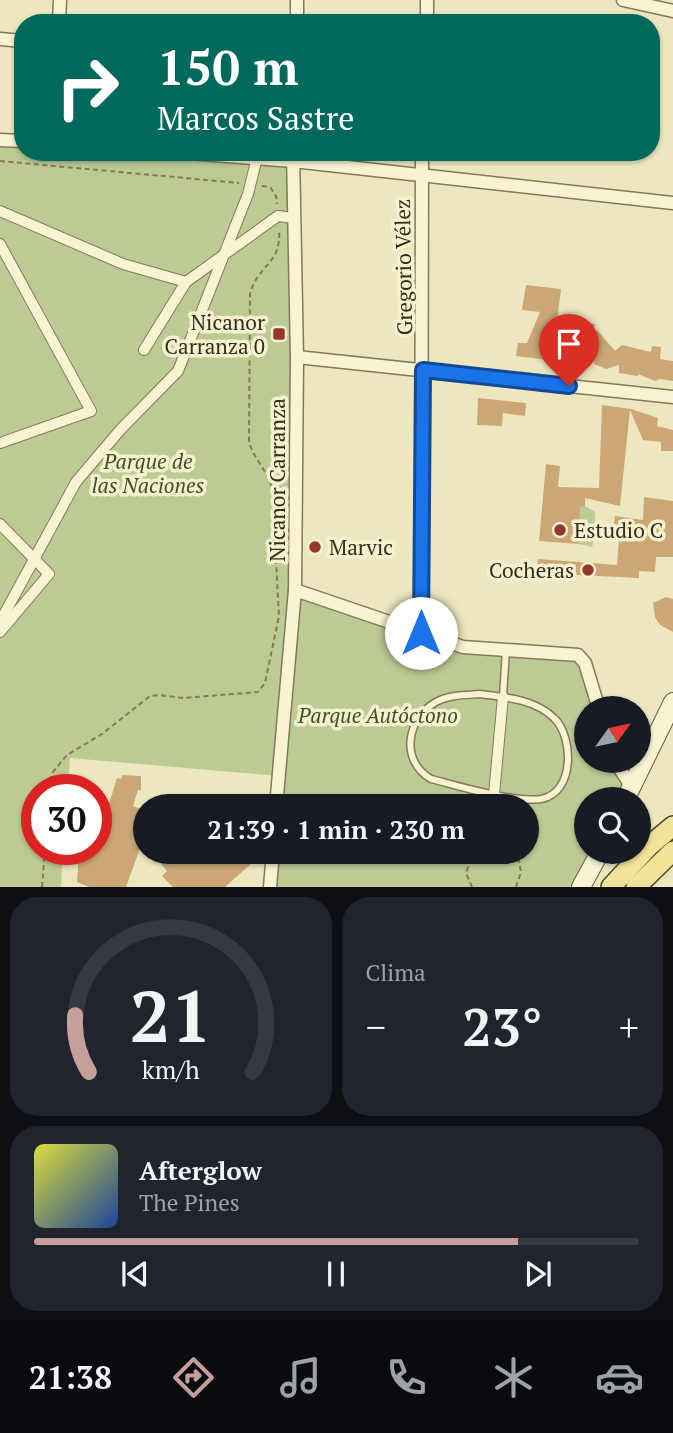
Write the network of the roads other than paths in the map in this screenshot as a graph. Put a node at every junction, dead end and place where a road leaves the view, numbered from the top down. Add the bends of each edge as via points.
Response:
1 (623, 0) edge
2 (673, 11) edge
3 (256, 161) edge
4 (293, 161) edge
5 (329, 161) edge
6 (422, 161) edge
7 (421, 174) junction
8 (673, 203) edge
9 (0, 211) edge
10 (294, 218) junction
11 (0, 244) edge
12 (224, 255) junction
13 (186, 282) junction
14 (144, 350) dead end
15 (297, 357) junction
16 (423, 370) junction
17 (673, 397) edge
18 (0, 443) edge
19 (0, 524) edge
20 (34, 559) junction
21 (295, 590) junction
22 (0, 622) edge
23 (0, 632) edge
24 (421, 633) junction
25 (506, 649) junction
26 (503, 696) junction
27 (595, 696) edge
28 (673, 702) edge
29 (631, 787) edge
30 (277, 794) edge
31 (494, 794) joint
32 (539, 799) edge
33 (673, 826) edge
34 (673, 850) edge
35 (272, 864) edge
36 (594, 864) edge
37 (595, 864) edge
38 (642, 884) edge
39 (611, 886) edge
40 (270, 887) edge
41 (580, 887) edge
42 (586, 887) edge

1 - 2 street
3 - 12 street
4 - 10 street, Nicanor Carranza
5 - 7 street
6 - 7 street, Gregorio Vélez
7 - 8 street
7 - 16 street, Gregorio Vélez
9 - 13 street via 123,264
10 - 12 street via 278,216
10 - 15 street, Nicanor Carranza
11 - 18 street via 91,411
12 - 13 street
12 - 20 street via 178,371 76,482
13 - 14 street
15 - 16 street
15 - 21 street, Nicanor Carranza
16 - 17 street
16 - 24 street, Gregorio Vélez
19 - 20 street
20 - 22 street
20 - 23 street via 49,574
21 - 24 street
21 - 30 street, Nicanor Carranza
24 - 25 street via 463,647
25 - 26 lane
25 - 27 street via 578,655
26 - 31 street
26 - 31 lane via 461,695 438,701 421,714 411,736 410,753 421,774
26 - 32 lane via 531,704 554,718 564,738 568,762 562,783
28 - 29 main road
33 - 39 main road
34 - 38 main road
35 - 40 street
36 - 41 main road
37 - 42 main road

